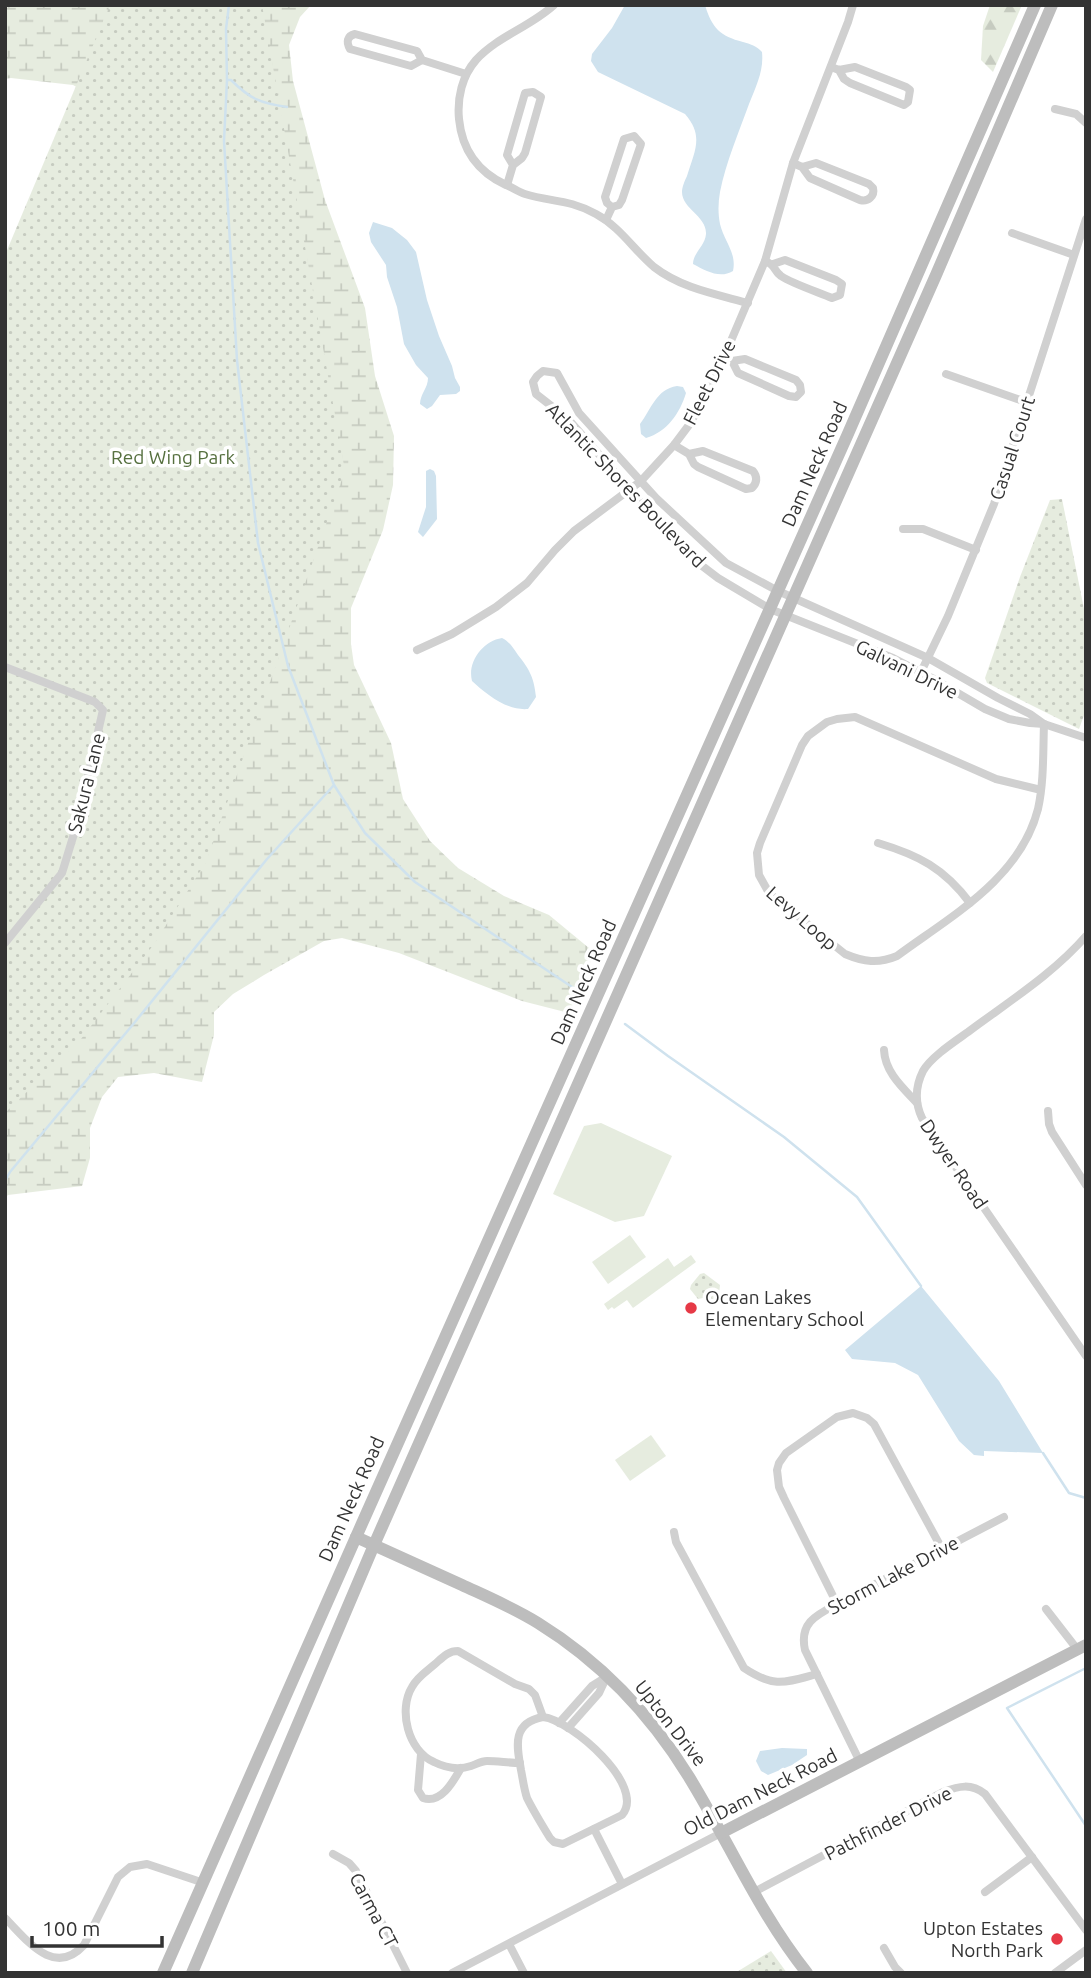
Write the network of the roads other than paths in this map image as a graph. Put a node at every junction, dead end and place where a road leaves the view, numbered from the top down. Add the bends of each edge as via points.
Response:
1 (554, 5) edge
2 (853, 5) edge
3 (1035, 5) edge
4 (1052, 5) edge
5 (422, 60) junction
6 (835, 69) junction
7 (466, 74) junction
8 (1055, 109) dead end
9 (1086, 123) edge
10 (513, 165) junction
11 (797, 165) junction
12 (507, 185) junction
13 (612, 207) junction
14 (1086, 219) edge
15 (606, 220) junction
16 (1012, 233) dead end
17 (1074, 255) junction
18 (769, 263) junction
19 (748, 303) junction
20 (728, 359) junction
21 (946, 373) dead end
22 (1026, 402) junction
23 (674, 445) junction
24 (689, 454) junction
25 (640, 481) junction
26 (629, 490) junction
27 (903, 529) dead end
28 (976, 551) junction
29 (778, 591) junction
30 (793, 598) junction
31 (770, 609) junction
32 (786, 615) junction
33 (417, 650) dead end
34 (928, 657) junction
35 (5, 667) edge
36 (921, 672) junction
37 (1044, 724) junction
38 (1086, 738) edge
39 (1041, 790) junction
40 (878, 843) dead end
41 (970, 902) junction
42 (1086, 936) edge
43 (5, 943) edge
44 (884, 1050) dead end
45 (917, 1102) junction
46 (1048, 1111) dead end
47 (1086, 1185) edge
48 (490, 1237) junction
49 (507, 1245) junction
50 (1086, 1356) edge
51 (1004, 1517) dead end
52 (674, 1532) dead end
53 (356, 1537) junction
54 (374, 1545) junction
55 (942, 1549) junction
56 (837, 1604) junction
57 (1046, 1609) dead end
58 (1082, 1647) edge
59 (817, 1674) junction
60 (608, 1676) junction
61 (543, 1717) junction
62 (559, 1723) junction
63 (568, 1728) junction
64 (421, 1754) junction
65 (860, 1762) junction
66 (520, 1763) junction
67 (461, 1768) junction
68 (594, 1829) junction
69 (721, 1833) junction
70 (333, 1854) dead end
71 (1032, 1857) junction
72 (204, 1883) junction
73 (622, 1884) junction
74 (226, 1891) junction
75 (754, 1892) junction
76 (985, 1892) dead end
77 (5, 1918) edge
78 (1086, 1930) edge
79 (509, 1944) junction
80 (884, 1948) dead end
81 (1086, 1950) edge
82 (163, 1973) edge
83 (192, 1973) edge
84 (407, 1973) edge
85 (452, 1973) edge
86 (524, 1973) edge
87 (807, 1973) edge
88 (901, 1973) edge
89 (1055, 1973) edge

1 - 7 street via 493,44
2 - 6 street, Fleet Drive
3 - 29 main road, Dam Neck Road
4 - 30 main road, Dam Neck Road
5 - 5 street via 417,51 355,34 347,40 351,49 411,66
5 - 7 street
6 - 6 street via 850,83 904,105 908,102 910,90 906,87 855,67
6 - 11 street, Fleet Drive
7 - 12 street via 458,108 463,141 484,172
8 - 9 street via 1076,114
10 - 10 street via 525,153 541,97 533,92 525,93 507,155
10 - 12 street
11 - 11 street via 810,178 860,200 870,199 874,191 869,184 816,163
11 - 18 street, Fleet Drive
12 - 15 street via 523,194 573,203
13 - 13 street via 622,200 641,144 634,136 624,139 606,197
13 - 15 street
14 - 17 street, Casual Court
15 - 19 street via 665,274 690,287
16 - 17 street
17 - 22 street, Casual Court
18 - 18 street via 781,276 832,299 842,292 842,284 836,280 786,260
18 - 19 street, Fleet Drive
19 - 20 street, Fleet Drive
20 - 20 street via 738,373 789,396 796,397 801,391 796,380 745,359
20 - 23 street, Fleet Drive
21 - 22 street
22 - 28 street, Casual Court
23 - 24 street
23 - 25 street, Fleet Drive
24 - 24 street via 703,470 746,489 756,483 753,471 703,451
25 - 26 street, Fleet Drive
25 - 26 street, Atlantic Shores Boulevard via 578,411 557,373 543,371 533,382 536,394 568,419
25 - 29 street, Atlantic Shores Boulevard via 726,563
26 - 31 street, Atlantic Shores Boulevard via 697,562
26 - 33 street, Fleet Drive via 574,531 527,583 496,607
27 - 28 street via 923,529
28 - 34 street, Casual Court
29 - 30 street, Galvani Drive
29 - 31 main road, Dam Neck Road
30 - 32 main road, Dam Neck Road
30 - 34 street, Galvani Drive
31 - 32 street, Galvani Drive
31 - 48 main road, Dam Neck Road
32 - 36 street, Galvani Drive
32 - 49 main road, Dam Neck Road
34 - 36 street, Casual Court
34 - 37 street, Galvani Drive
35 - 43 street, Sakura Lane via 95,702 103,710 62,873
36 - 37 street, Galvani Drive via 995,714
37 - 38 street, Galvani Drive
37 - 39 street, Levy Loop
39 - 41 street, Levy Loop via 1033,825 1017,856
39 - 41 street, Levy Loop via 996,779 855,717 827,722 802,745 757,853 759,875 774,899 845,954 873,962 897,956
40 - 41 street via 937,868
42 - 45 street, Dwyer Road via 926,1066 918,1082
44 - 45 street via 890,1072
45 - 50 street, Dwyer Road via 922,1118
46 - 47 street via 1052,1132
48 - 49 main road
48 - 53 main road, Dam Neck Road
49 - 54 main road, Dam Neck Road
51 - 55 street, Storm Lake Drive
52 - 59 street via 744,1668 759,1679 782,1683
53 - 54 main road, Upton Drive
53 - 72 main road, Dam Neck Road
54 - 60 main road, Upton Drive via 510,1607 564,1640
54 - 74 main road, Dam Neck Road
55 - 56 street, Storm Lake Drive
55 - 56 street via 874,1424 853,1413 837,1417 786,1453 777,1478
56 - 59 street, Storm Lake Drive via 812,1619 805,1629 805,1650
57 - 58 street
58 - 65 main road, Old Dam Neck Road
59 - 65 street, Storm Lake Drive
60 - 62 street via 592,1686
60 - 63 street
60 - 69 main road, Upton Drive via 673,1751
61 - 62 street
61 - 64 street via 530,1689 452,1651 416,1681 407,1697 408,1729
61 - 66 street via 530,1721 520,1732
62 - 63 street
63 - 68 street via 610,1764 627,1797 622,1815
64 - 67 street via 435,1763
64 - 67 street via 418,1790 423,1798 440,1796
65 - 69 main road, Old Dam Neck Road
66 - 67 street via 486,1761
66 - 68 street via 527,1797 554,1842 564,1844
68 - 73 street
69 - 73 street, Old Dam Neck Road
69 - 75 main road, Upton Drive
70 - 84 street, Carma CT via 356,1871
71 - 75 street, Pathfinder Drive via 985,1794 964,1785 943,1791
71 - 76 street
71 - 78 street, Pathfinder Drive
72 - 74 main road
72 - 77 street via 147,1864 130,1867 118,1877 84,1945 61,1959 44,1956
72 - 82 main road, Dam Neck Road
73 - 79 street, Old Dam Neck Road
74 - 83 main road, Dam Neck Road
75 - 87 main road, Upton Drive
79 - 85 street, Old Dam Neck Road
79 - 86 street
80 - 88 street
81 - 89 street

